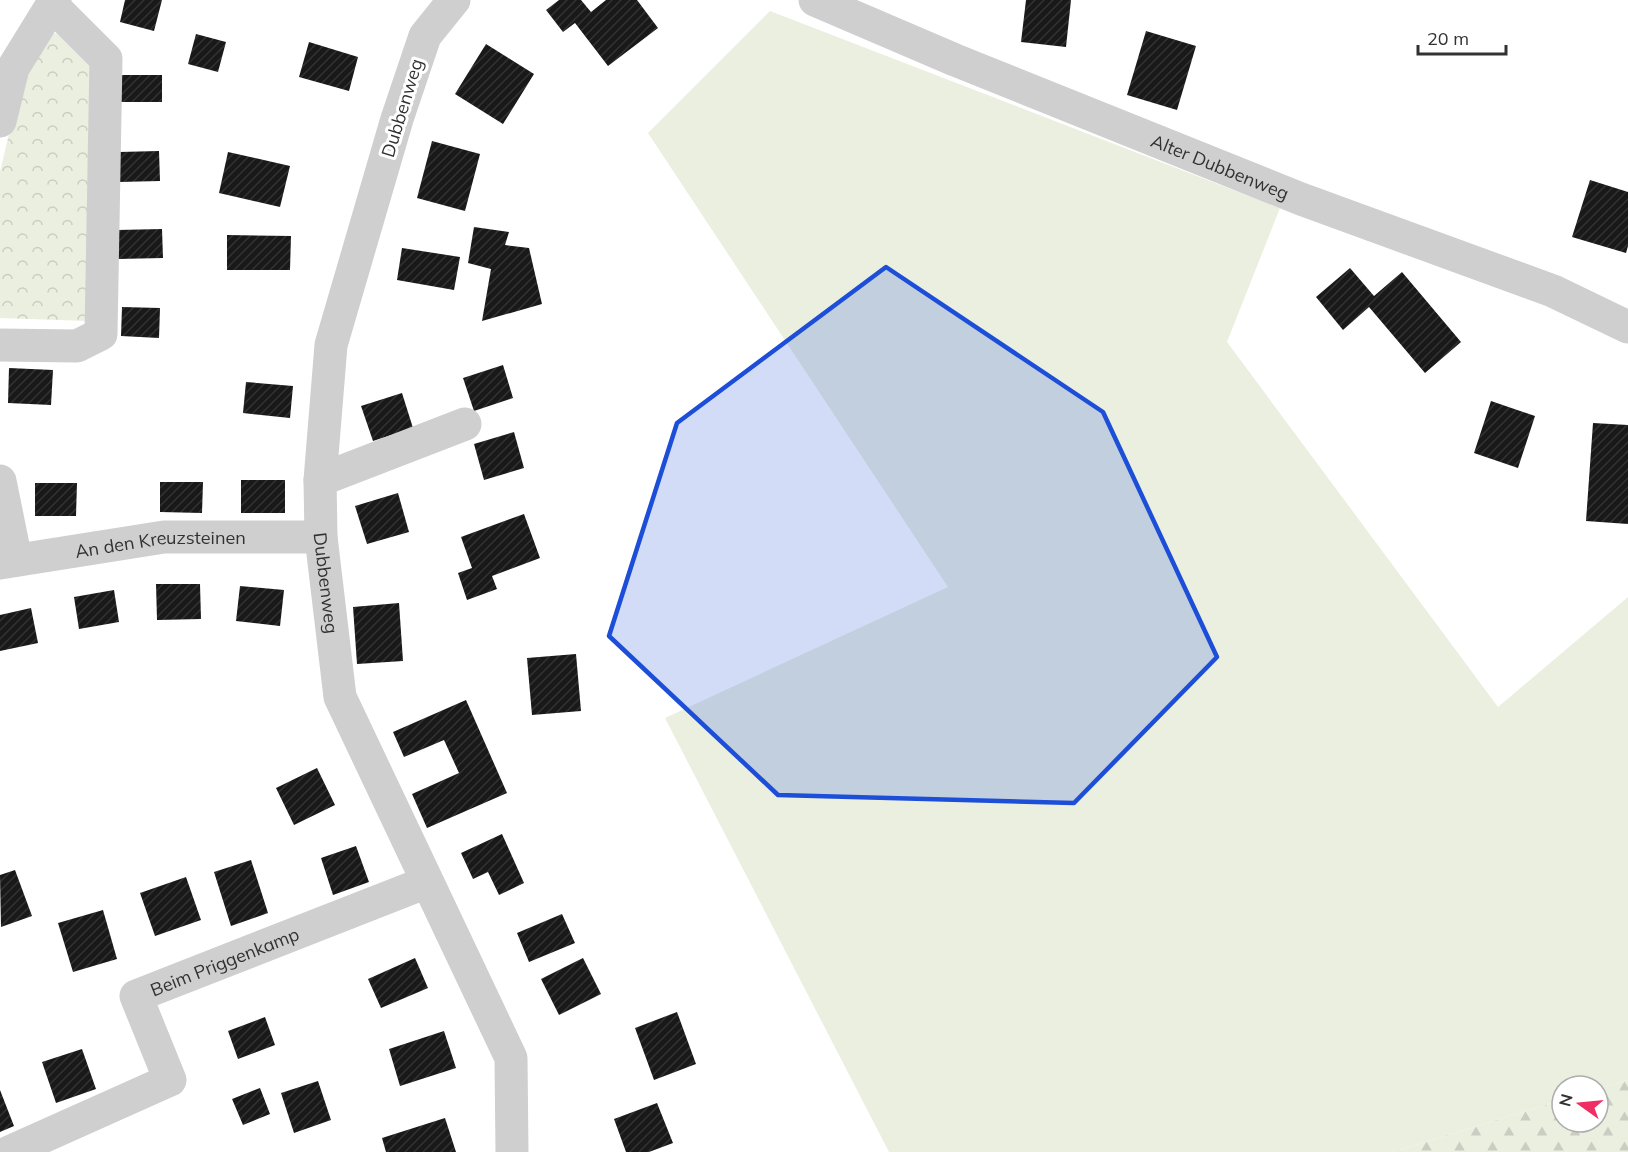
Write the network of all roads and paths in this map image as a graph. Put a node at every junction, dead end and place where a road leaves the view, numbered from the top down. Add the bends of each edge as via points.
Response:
1 (454, 0) edge
2 (815, 0) edge
3 (53, 3) edge
4 (0, 121) edge
5 (1628, 327) edge
6 (0, 345) edge
7 (465, 424) dead end
8 (320, 480) junction
9 (0, 481) edge
10 (321, 537) junction
11 (8, 562) edge
12 (427, 882) junction
13 (9, 1152) edge
14 (512, 1152) edge

1 - 8 street, Dubbenweg via 425,36 331,345
2 - 5 street, Alter Dubbenweg via 1301,199 1553,291
3 - 4 street via 13,68
3 - 6 street via 106,59 101,334 78,346
7 - 8 street
8 - 10 street, Dubbenweg
9 - 11 street
10 - 11 street, An den Kreuzsteinen via 164,537
10 - 12 street, Dubbenweg via 340,698
12 - 13 street, Beim Priggenkamp via 136,996 170,1080
12 - 14 street, Dubbenweg via 511,1058

